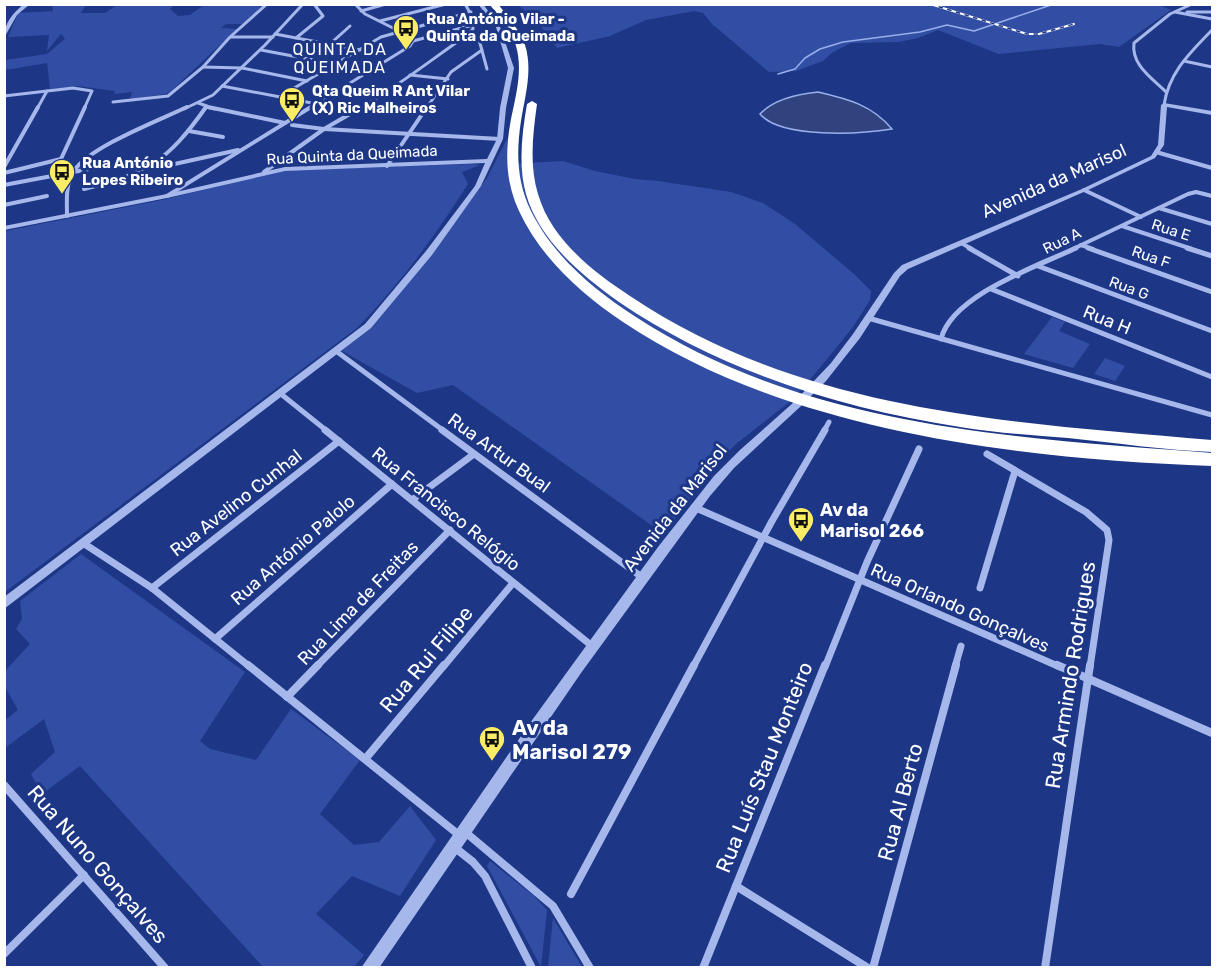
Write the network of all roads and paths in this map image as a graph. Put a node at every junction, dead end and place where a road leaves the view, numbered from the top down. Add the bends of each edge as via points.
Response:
1 (13, 4) edge
2 (28, 4) edge
3 (267, 4) edge
4 (303, 4) edge
5 (314, 4) edge
6 (355, 4) edge
7 (386, 4) edge
8 (446, 4) edge
9 (465, 4) edge
10 (480, 4) edge
11 (491, 4) edge
12 (503, 4) edge
13 (1192, 4) edge
14 (361, 11) junction
15 (471, 12) junction
16 (1175, 12) junction
17 (1212, 12) edge
18 (15, 14) junction
19 (1212, 19) edge
20 (379, 21) junction
21 (473, 25) junction
22 (350, 26) dead end
23 (398, 30) junction
24 (1212, 30) edge
25 (467, 35) junction
26 (274, 36) junction
27 (4, 37) edge
28 (230, 37) junction
29 (296, 38) junction
30 (413, 41) junction
31 (330, 44) junction
32 (261, 50) junction
33 (361, 50) junction
34 (482, 50) junction
35 (527, 52) junction
36 (1184, 61) junction
37 (335, 64) junction
38 (203, 67) junction
39 (1212, 67) edge
40 (242, 68) junction
41 (487, 69) dead end
42 (410, 75) junction
43 (448, 79) junction
44 (307, 81) junction
45 (222, 86) junction
46 (48, 91) junction
47 (1166, 93) junction
48 (4, 96) edge
49 (279, 97) junction
50 (533, 98) dead end
51 (113, 102) dead end
52 (198, 103) junction
53 (317, 104) junction
54 (1164, 105) junction
55 (206, 107) junction
56 (1212, 113) edge
57 (524, 116) junction
58 (286, 124) junction
59 (292, 124) dead end
60 (324, 129) junction
61 (189, 130) junction
62 (409, 134) junction
63 (224, 137) dead end
64 (500, 139) junction
65 (244, 149) junction
66 (1156, 152) junction
67 (490, 161) junction
68 (155, 165) junction
69 (387, 166) junction
70 (4, 167) edge
71 (1212, 168) edge
72 (74, 170) junction
73 (264, 172) junction
74 (4, 173) edge
75 (4, 185) edge
76 (84, 189) dead end
77 (1084, 190) junction
78 (47, 196) dead end
79 (167, 196) junction
80 (1212, 196) edge
81 (4, 205) edge
82 (1159, 208) junction
83 (67, 216) junction
84 (1141, 217) junction
85 (1212, 225) edge
86 (1122, 226) junction
87 (4, 228) edge
88 (961, 243) junction
89 (1081, 245) junction
90 (1212, 256) edge
91 (1038, 266) junction
92 (1018, 276) junction
93 (992, 289) junction
94 (1212, 292) edge
95 (868, 318) junction
96 (1212, 331) edge
97 (941, 339) junction
98 (336, 351) junction
99 (1212, 376) edge
100 (281, 394) junction
101 (1212, 415) edge
102 (829, 422) dead end
103 (339, 441) junction
104 (1212, 446) edge
105 (919, 449) dead end
106 (474, 453) junction
107 (987, 454) dead end
108 (1212, 460) edge
109 (1015, 471) junction
110 (392, 484) junction
111 (411, 500) junction
112 (696, 508) junction
113 (450, 530) junction
114 (764, 538) junction
115 (84, 543) junction
116 (644, 578) junction
117 (860, 580) junction
118 (513, 584) junction
119 (152, 588) junction
120 (980, 588) dead end
121 (4, 604) edge
122 (215, 639) junction
123 (592, 646) junction
124 (961, 646) dead end
125 (1088, 679) junction
126 (287, 697) junction
127 (1212, 733) edge
128 (366, 759) junction
129 (4, 785) edge
130 (459, 838) junction
131 (84, 875) junction
132 (736, 886) junction
133 (571, 894) dead end
134 (4, 954) edge
135 (165, 968) edge
136 (369, 968) edge
137 (532, 968) edge
138 (590, 968) edge
139 (703, 968) edge
140 (871, 968) edge
141 (1045, 968) edge

1 - 18 street
2 - 18 street
3 - 28 street
4 - 26 street
5 - 29 street via 323,16
6 - 14 street
7 - 14 street
8 - 20 street
9 - 15 street
10 - 64 street via 498,27 511,68
11 - 35 highway
12 - 35 highway via 522,28
13 - 16 street
14 - 20 street
15 - 21 street
15 - 23 street
16 - 17 street
16 - 19 street
16 - 47 street via 1134,43 1133,48 1143,69
18 - 27 street
20 - 23 street
21 - 25 street
21 - 30 street
22 - 31 street
23 - 30 street
23 - 33 street
24 - 36 street
25 - 34 street via 478,36
25 - 42 street
26 - 28 street
26 - 29 street
26 - 32 street
28 - 38 street
29 - 31 street
30 - 53 street
31 - 33 street
32 - 37 street
32 - 40 street
33 - 37 street
34 - 41 street
34 - 43 street
35 - 57 highway
36 - 39 street
36 - 47 street via 1167,82
37 - 44 street
38 - 40 street
38 - 51 street via 168,96
40 - 44 street
40 - 45 street
42 - 43 street
42 - 60 street via 391,91
43 - 62 street
44 - 49 street
45 - 49 street
45 - 52 street
46 - 48 street
46 - 70 street
46 - 74 street via 92,91 61,159
47 - 54 street
49 - 53 street
50 - 57 highway
52 - 55 street
52 - 72 street via 106,146
53 - 58 street
54 - 56 street
54 - 66 street via 1161,145
55 - 58 street
55 - 61 street
57 - 104 highway via 532,194 549,229 585,269 625,301 681,334 780,375 860,401 953,420
57 - 108 highway via 513,150 515,182 526,214 557,261 608,307 702,360 764,385 899,425 958,436
58 - 65 street
59 - 60 street
60 - 62 street
60 - 73 street
61 - 63 street
61 - 68 street via 172,152
62 - 64 street
62 - 69 street
64 - 67 street
65 - 68 street
65 - 79 street
66 - 71 street
66 - 77 street, Avenida da Marisol via 1142,164
67 - 69 street, Rua Quinta da Queimada
67 - 98 street via 478,186 392,300 368,326
68 - 72 street
68 - 76 street via 127,179
69 - 73 street, Rua Quinta da Queimada
72 - 75 street
72 - 83 street via 68,183
73 - 79 street, Rua Quinta da Queimada
77 - 84 street
77 - 88 street, Avenida da Marisol
78 - 81 street
79 - 83 street, Rua Quinta da Queimada
80 - 82 street, Rua A via 1196,192
82 - 84 street, Rua A
82 - 85 street
83 - 87 street, Rua Quinta da Queimada
84 - 86 street, Rua A
86 - 89 street, Rua A
86 - 90 street, Rua E
88 - 92 street
88 - 95 street, Avenida da Marisol via 905,267
89 - 91 street, Rua A
89 - 94 street, Rua F
91 - 92 street, Rua A
91 - 96 street, Rua G
92 - 93 street, Rua A
93 - 97 street, Rua A via 954,313
93 - 99 street, Rua H
95 - 97 street
95 - 112 street, Avenida da Marisol via 825,378 737,458
97 - 101 street
98 - 100 street
98 - 106 street, Rua Artur Bual
100 - 103 street, Rua Francisco Relógio
100 - 115 street
102 - 114 street
103 - 110 street, Rua Francisco Relógio
103 - 119 street, Rua Avelino Cunhal
105 - 117 street, Rua Luís Stau Monteiro
106 - 111 street
106 - 116 street, Rua Artur Bual
107 - 109 street, Rua Armindo Rodrigues
109 - 120 street
109 - 125 street, Rua Armindo Rodrigues via 1086,512 1107,530 1108,552
110 - 111 street, Rua Francisco Relógio
110 - 122 street, Rua António Palolo
111 - 113 street, Rua Francisco Relógio
112 - 114 street, Rua Orlando Gonçalves
112 - 116 street, Avenida da Marisol
113 - 118 street, Rua Francisco Relógio
113 - 126 street, Rua Lima de Freitas
114 - 117 street, Rua Orlando Gonçalves
114 - 133 street
115 - 119 street
115 - 121 street
116 - 123 street, Avenida da Marisol
117 - 125 street, Rua Orlando Gonçalves
117 - 132 street, Rua Luís Stau Monteiro
118 - 123 street, Rua Francisco Relógio
118 - 128 street, Rua Rui Filipe
119 - 122 street
122 - 126 street
123 - 130 street, Avenida da Marisol
124 - 140 street, Rua Al Berto
125 - 127 street, Rua Orlando Gonçalves
125 - 141 street, Rua Armindo Rodrigues
126 - 128 street
128 - 130 street
129 - 131 street, Rua Nuno Gonçalves
130 - 136 street, Avenida da Marisol
130 - 137 street via 485,876
130 - 138 street via 540,891
131 - 134 street
131 - 135 street, Rua Nuno Gonçalves
132 - 139 street, Rua Luís Stau Monteiro
132 - 140 street

